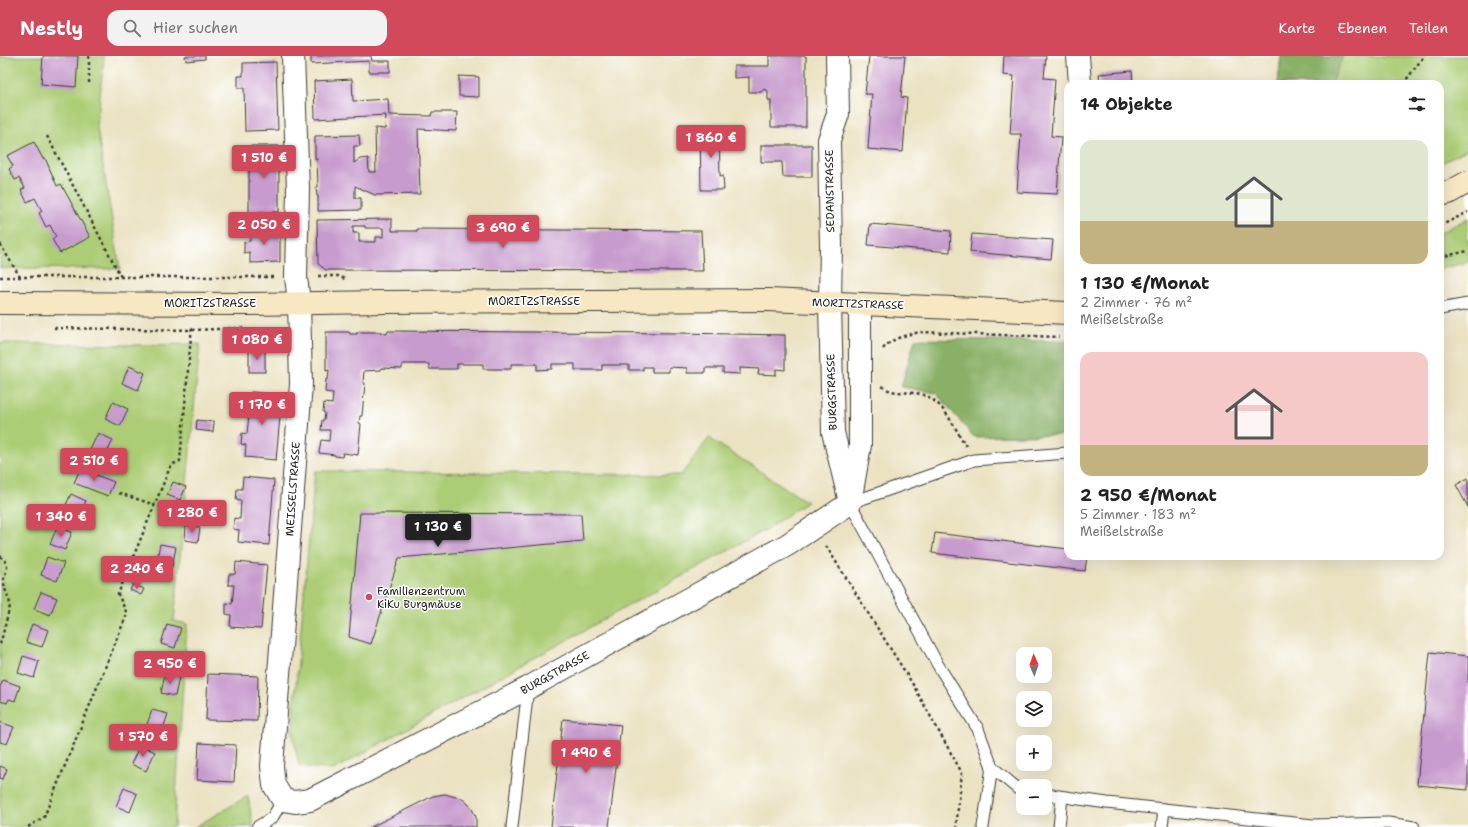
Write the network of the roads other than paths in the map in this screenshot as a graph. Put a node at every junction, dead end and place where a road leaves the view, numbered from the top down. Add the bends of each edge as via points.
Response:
1 (293, 56) edge
2 (837, 56) edge
3 (1078, 56) edge
4 (1080, 80) edge
5 (1468, 182) edge
6 (1444, 195) edge
7 (299, 302) junction
8 (0, 303) edge
9 (830, 303) junction
10 (860, 304) junction
11 (1468, 304) edge
12 (1444, 309) edge
13 (1064, 313) edge
14 (1064, 453) edge
15 (850, 503) junction
16 (528, 688) junction
17 (992, 767) junction
18 (1016, 787) edge
19 (1052, 795) edge
20 (1062, 797) junction
21 (283, 800) junction
22 (1164, 809) junction
23 (257, 827) edge
24 (512, 827) edge
25 (983, 827) edge
26 (1059, 827) edge
27 (1162, 827) edge
28 (1414, 827) edge

1 - 7 street, MEISSELSTRASSE via 298,189 296,277
2 - 9 street, SEDANSTRASSE via 838,114 829,140
3 - 4 street
5 - 6 main road
7 - 8 main road, MORITZSTRASSE
7 - 9 main road, MORITZSTRASSE via 768,300
7 - 21 street, MEISSELSTRASSE via 301,384 272,766 274,784
9 - 10 main road, MORITZSTRASSE
9 - 15 street, BURGSTRASSE via 833,432
10 - 13 main road, MORITZSTRASSE
10 - 15 street via 867,369 860,445
11 - 12 lane
14 - 15 lane via 974,460
15 - 16 street, BURGSTRASSE via 787,545
15 - 17 lane via 938,665 978,729
16 - 21 street, BURGSTRASSE via 310,800
16 - 24 lane
17 - 18 lane
17 - 25 lane
19 - 20 lane
20 - 22 lane
20 - 26 lane
21 - 23 lane via 272,818
22 - 27 lane
22 - 28 lane via 1313,825 1388,823

